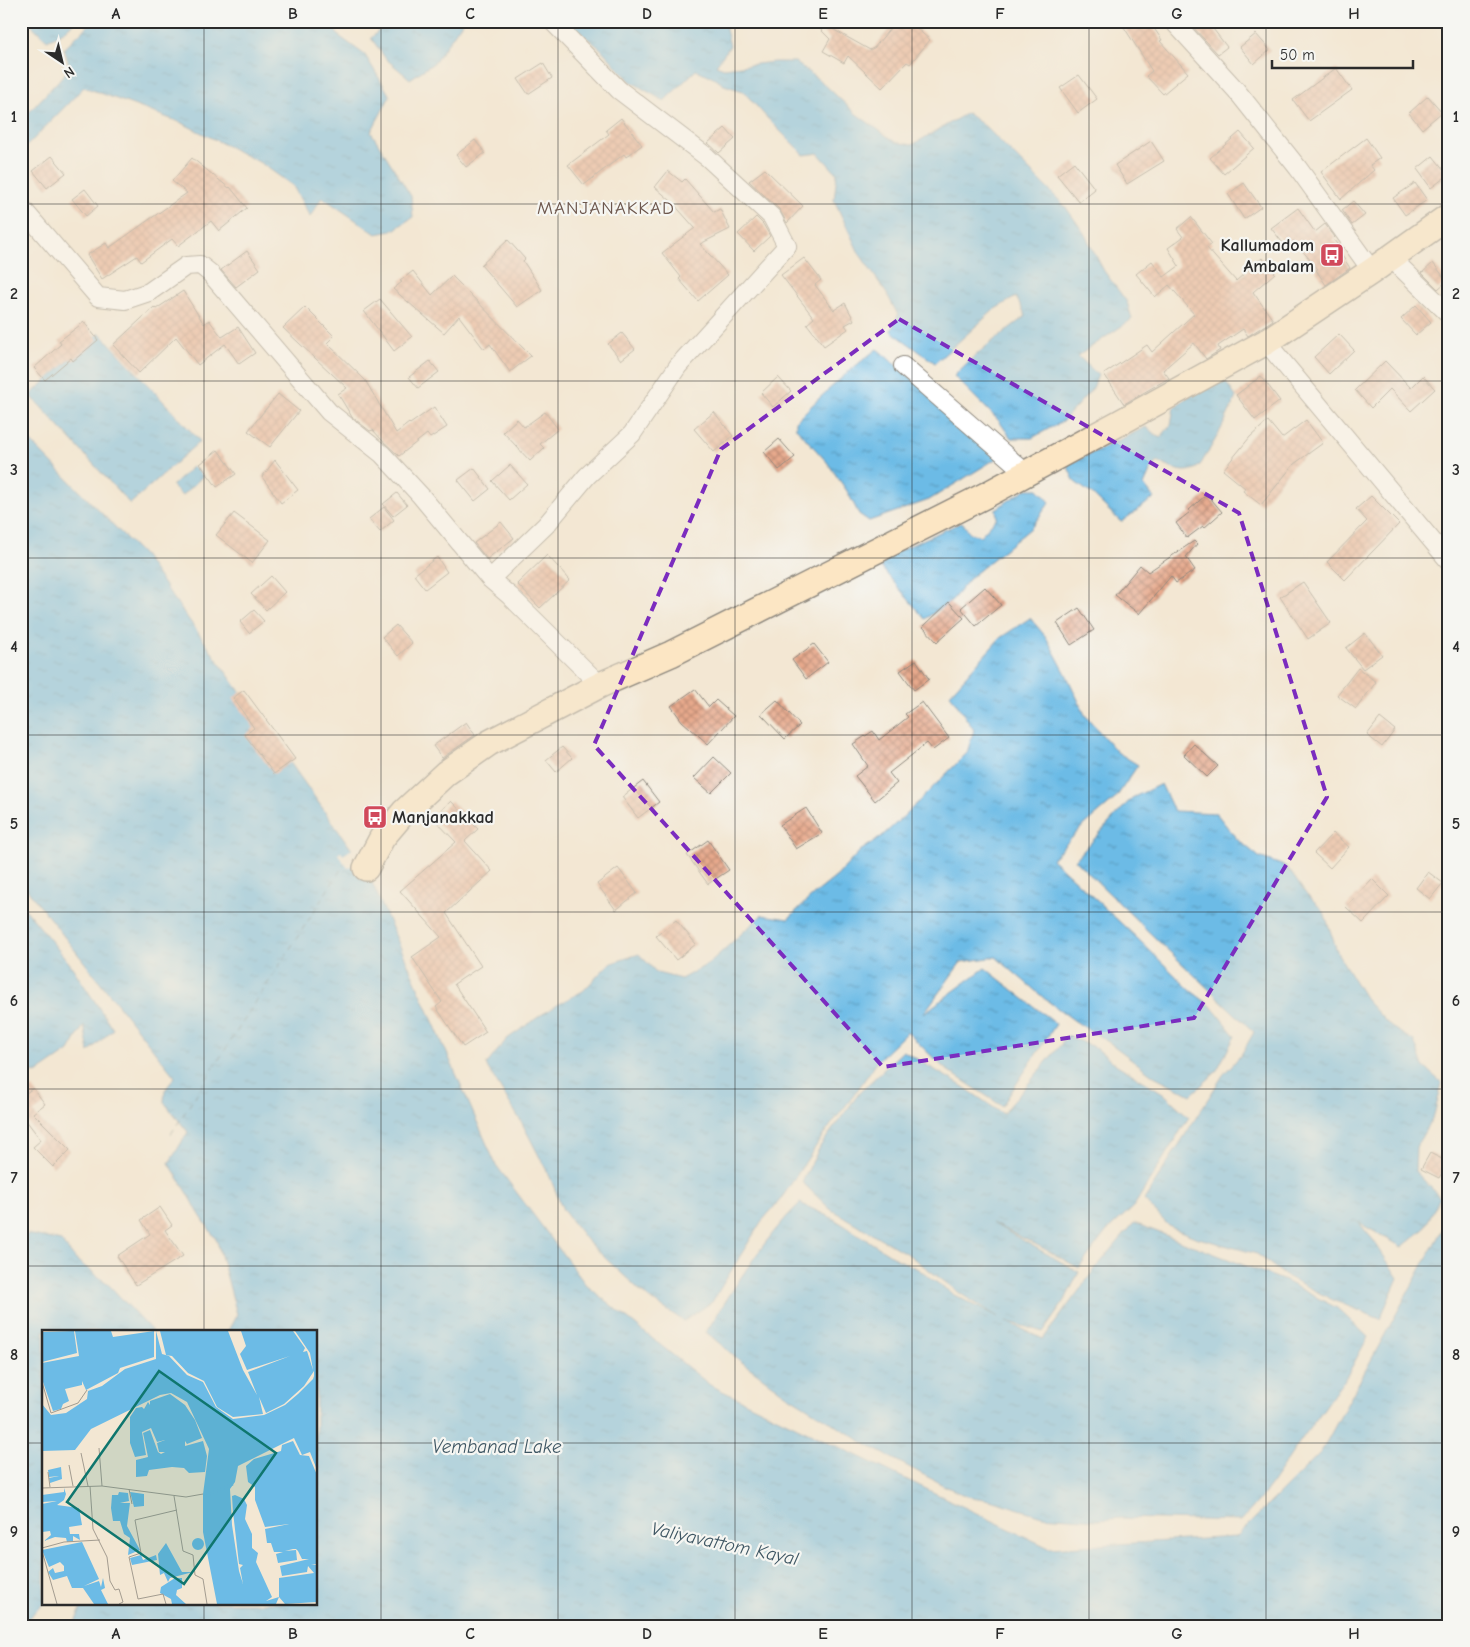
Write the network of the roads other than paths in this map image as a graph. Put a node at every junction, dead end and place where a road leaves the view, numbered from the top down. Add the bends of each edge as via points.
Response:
1 (552, 21) edge
2 (1173, 21) edge
3 (21, 207) edge
4 (1449, 216) edge
5 (1381, 264) junction
6 (1449, 314) edge
7 (1266, 342) junction
8 (903, 366) dead end
9 (1026, 473) junction
10 (1449, 561) edge
11 (490, 579) junction
12 (600, 685) junction
13 (366, 868) dead end

1 - 11 street via 619,90 707,157 772,217 787,246 678,366 632,434 587,476 546,525
2 - 5 street via 1236,90
3 - 11 street via 98,297 125,300 149,292 186,266 200,265 329,412 382,454 421,496
4 - 5 street
5 - 6 street
5 - 7 street
7 - 9 street
7 - 10 street
8 - 9 street
9 - 12 street via 670,654
11 - 12 street
12 - 13 street via 489,743 446,773 404,812 382,838

